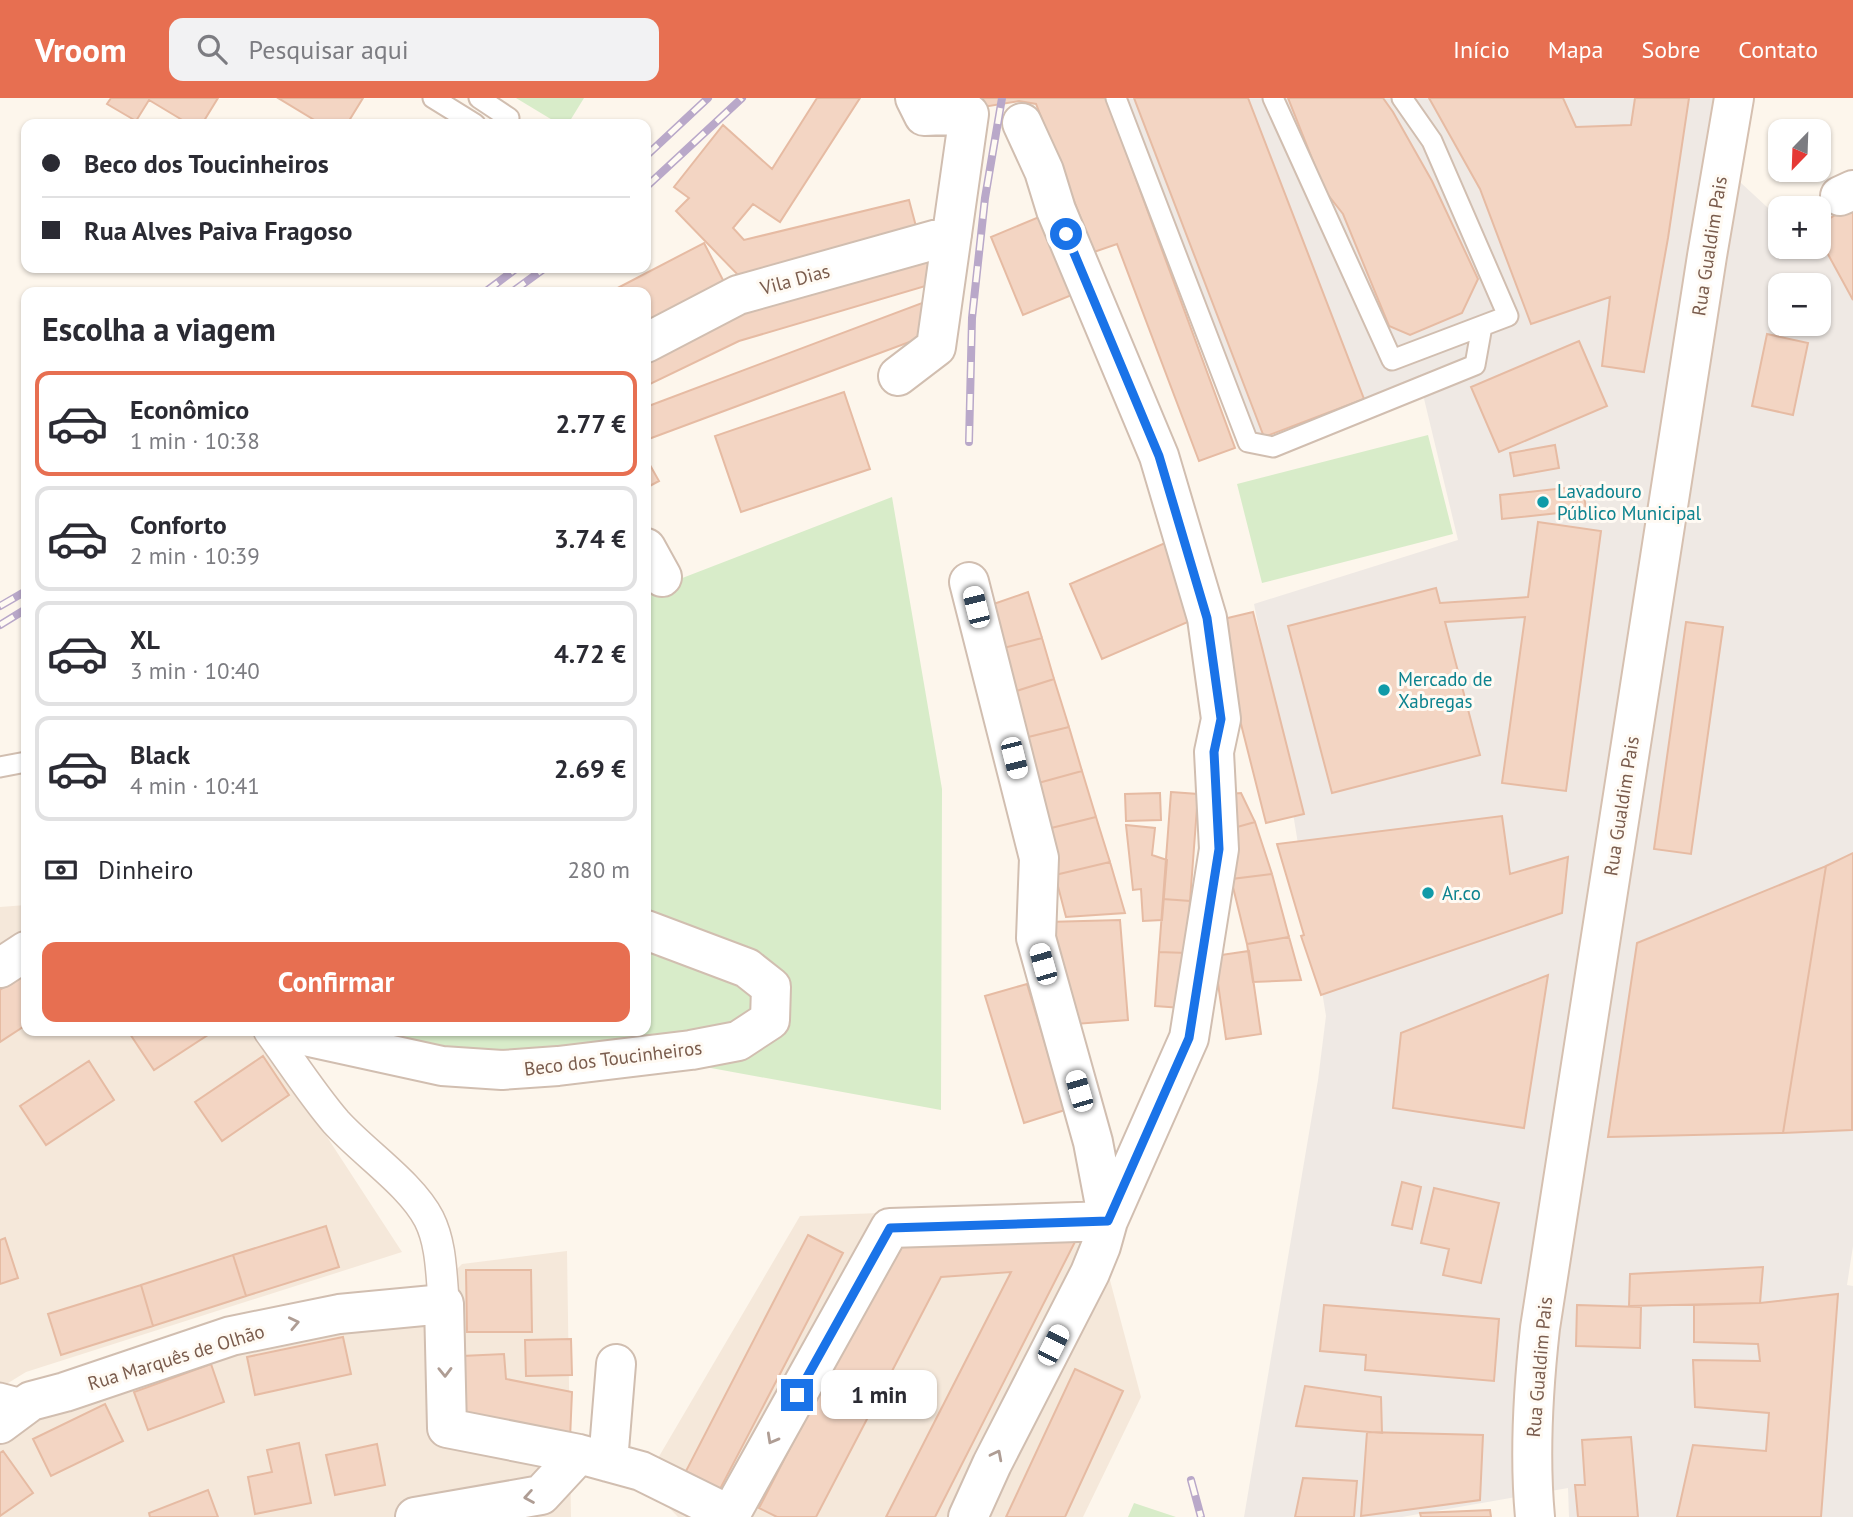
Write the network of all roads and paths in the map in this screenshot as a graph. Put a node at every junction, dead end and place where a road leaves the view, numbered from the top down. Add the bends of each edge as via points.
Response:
1 (433, 98) edge
2 (479, 98) edge
3 (915, 98) edge
4 (1116, 98) edge
5 (1273, 98) edge
6 (1402, 98) edge
7 (1734, 98) edge
8 (467, 119) edge
9 (508, 119) edge
10 (1022, 123) dead end
11 (952, 235) junction
12 (1482, 326) junction
13 (651, 340) edge
14 (898, 376) dead end
15 (969, 582) dead end
16 (21, 763) edge
17 (0, 767) edge
18 (651, 932) edge
19 (21, 954) edge
20 (0, 968) edge
21 (273, 1036) edge
22 (305, 1036) edge
23 (1108, 1221) junction
24 (444, 1304) junction
25 (616, 1364) dead end
26 (16, 1397) edge
27 (0, 1424) edge
28 (594, 1458) junction
29 (731, 1516) edge
30 (415, 1517) edge
31 (968, 1517) edge
32 (1535, 1517) edge

1 - 8 lane
2 - 9 lane
3 - 11 street via 924,116 969,114
4 - 12 lane via 1248,442 1273,447 1475,365
5 - 12 lane via 1392,360
6 - 12 lane via 1432,141 1508,316
7 - 32 street, Rua Gualdim Pais via 1540,1328 1532,1443
10 - 23 street via 1159,456 1207,618 1221,719 1214,752 1219,849 1189,1038
11 - 13 street, Vila Dias via 738,295
11 - 14 street via 936,347
15 - 23 street via 1039,858 1036,938 1093,1142
16 - 17 lane
18 - 22 street, Beco dos Toucinheiros via 747,968 771,987 770,1020 738,1041 640,1057 502,1070 442,1066
19 - 20 street
21 - 24 street via 337,1122 421,1206 436,1237
23 -> 29 street via 890,1228
31 -> 23 street via 1090,1273
26 -> 24 street, Rua Marquês de Olhão via 65,1392 231,1336 339,1314
24 -> 28 street via 447,1427
25 - 28 street
26 - 27 street, Rua Marquês de Olhão
28 - 29 street via 640,1471
28 -> 30 street via 541,1495

